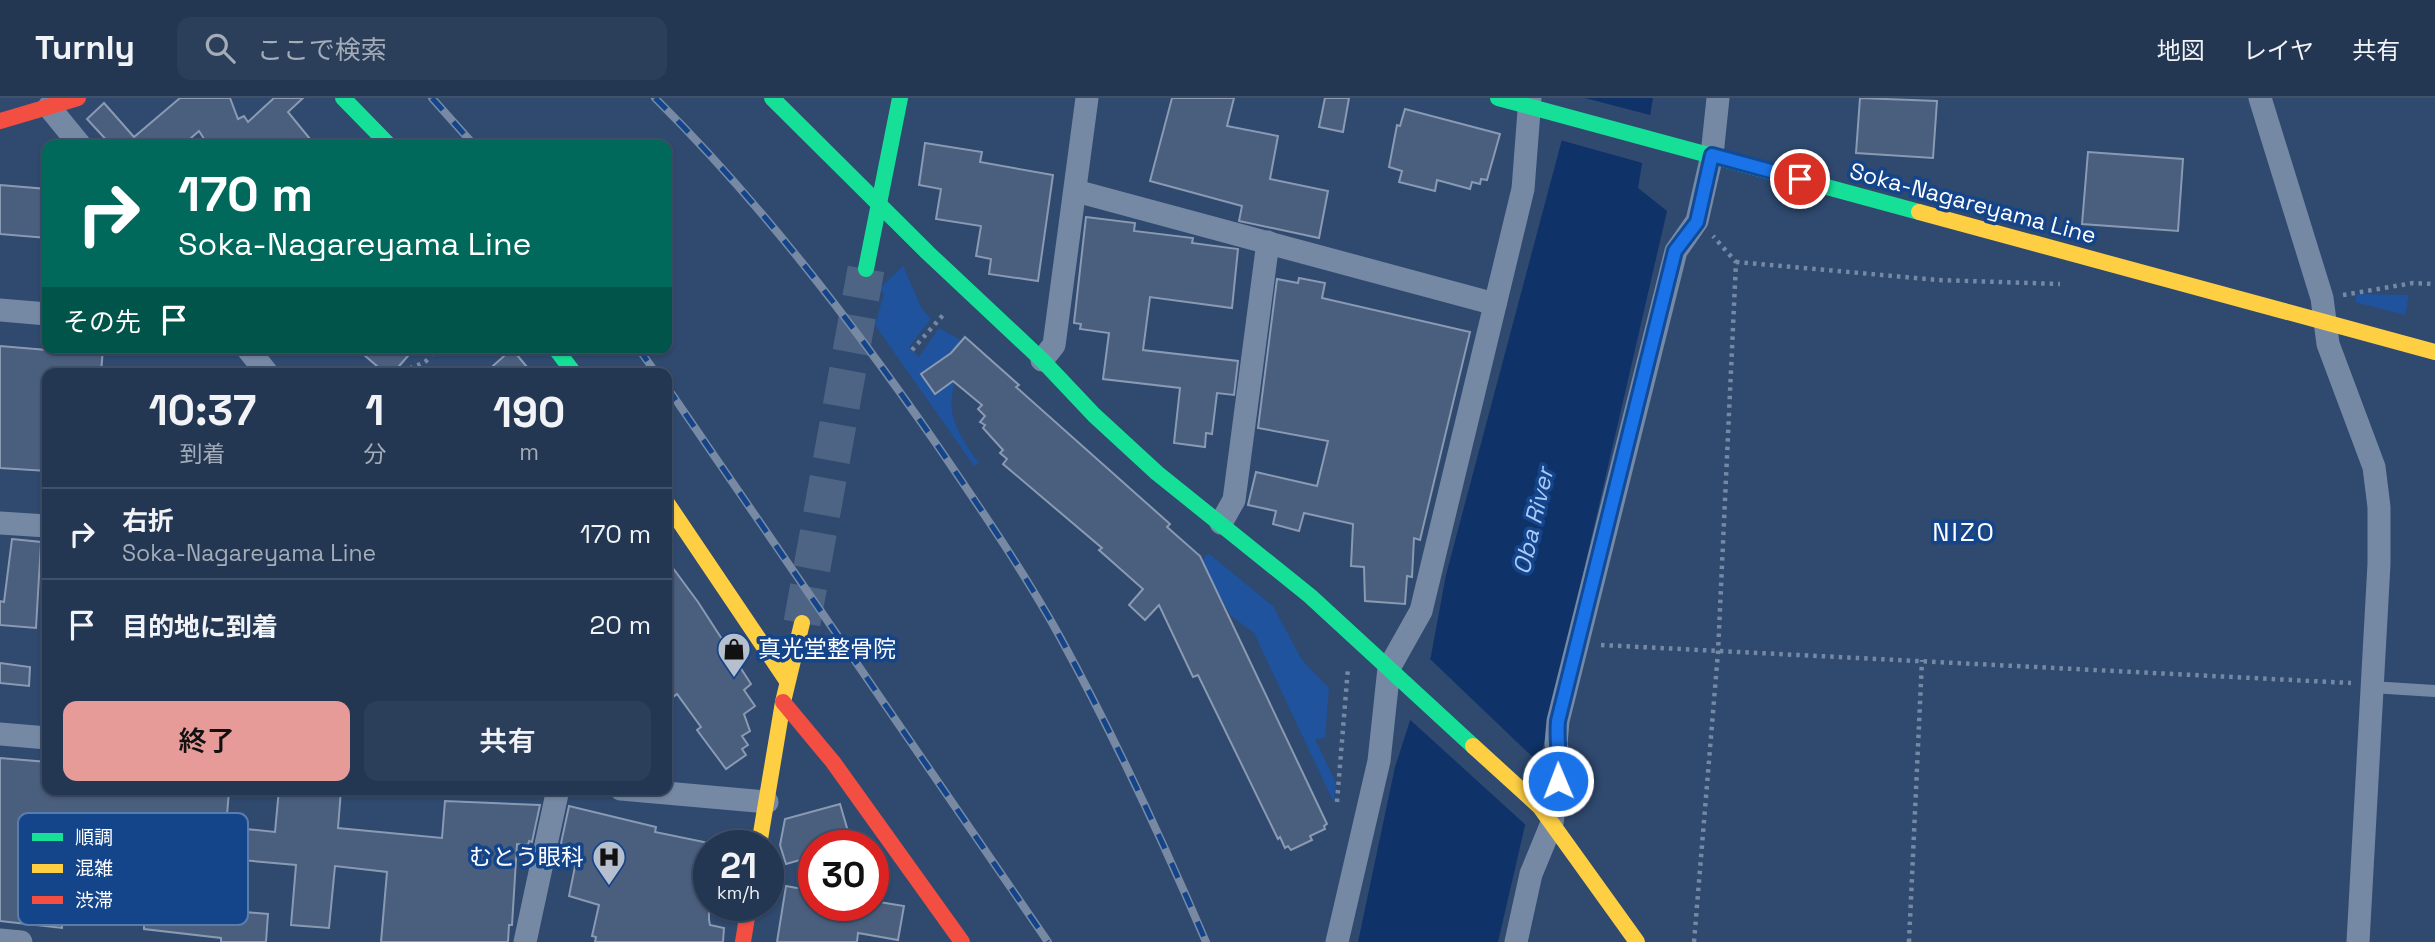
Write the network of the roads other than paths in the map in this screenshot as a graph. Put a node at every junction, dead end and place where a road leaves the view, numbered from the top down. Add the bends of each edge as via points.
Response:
1 (343, 98) edge
2 (772, 98) edge
3 (900, 98) edge
4 (1087, 98) edge
5 (1498, 98) edge
6 (1718, 98) edge
7 (2260, 98) edge
8 (63, 101) edge
9 (1535, 105) edge
10 (0, 121) edge
11 (78, 140) edge
12 (384, 140) edge
13 (1712, 155) junction
14 (1076, 191) junction
15 (881, 204) junction
16 (1268, 242) junction
17 (866, 270) tunnel mouth
18 (1495, 304) junction
19 (0, 310) edge
20 (42, 314) edge
21 (2325, 322) junction
22 (2435, 352) edge
23 (560, 354) edge
24 (247, 357) edge
25 (1042, 360) junction
26 (261, 368) edge
27 (570, 368) edge
28 (672, 510) edge
29 (0, 523) edge
30 (1221, 523) junction
31 (42, 526) edge
32 (802, 622) tunnel mouth
33 (1389, 668) junction
34 (787, 681) junction
35 (2372, 686) junction
36 (2435, 691) edge
37 (783, 702) junction
38 (0, 734) edge
39 (42, 738) edge
40 (672, 794) edge
41 (557, 795) edge
42 (766, 802) junction
43 (1546, 815) junction
44 (761, 830) edge
45 (746, 921) edge
46 (0, 940) edge
47 (21, 942) edge
48 (525, 942) edge
49 (743, 942) edge
50 (962, 942) edge
51 (1337, 942) edge
52 (1516, 942) edge
53 (1637, 942) edge
54 (2358, 942) edge

1 - 12 street
2 - 15 street
3 - 15 street
4 - 14 street
5 - 9 street, Soka-Nagareyama Line
6 - 13 street
7 - 21 street via 2322,298
8 - 10 street
8 - 11 street
9 - 13 street, Soka-Nagareyama Line
9 - 18 street via 1523,189
13 - 21 street, Soka-Nagareyama Line
13 - 43 street via 1697,222 1675,251 1558,721 1560,765
14 - 16 street
14 - 25 street via 1054,345
15 - 17 street
15 - 25 street
16 - 18 street
16 - 30 street via 1234,500
18 - 33 street via 1421,611
19 - 20 street
21 - 22 street, Soka-Nagareyama Line
21 - 35 street via 2328,344 2378,486
23 - 27 street
24 - 26 street
25 - 30 street via 1157,473
28 - 34 street
29 - 31 street
30 - 33 street
32 - 34 street
33 - 43 street
33 - 51 street via 1379,761
34 - 37 street
35 - 36 lane
35 - 54 street
37 - 42 street
37 - 50 street
38 - 39 street
40 - 42 street
41 - 48 street
42 - 44 street
43 - 52 street
43 - 53 street
45 - 49 street
46 - 47 street

